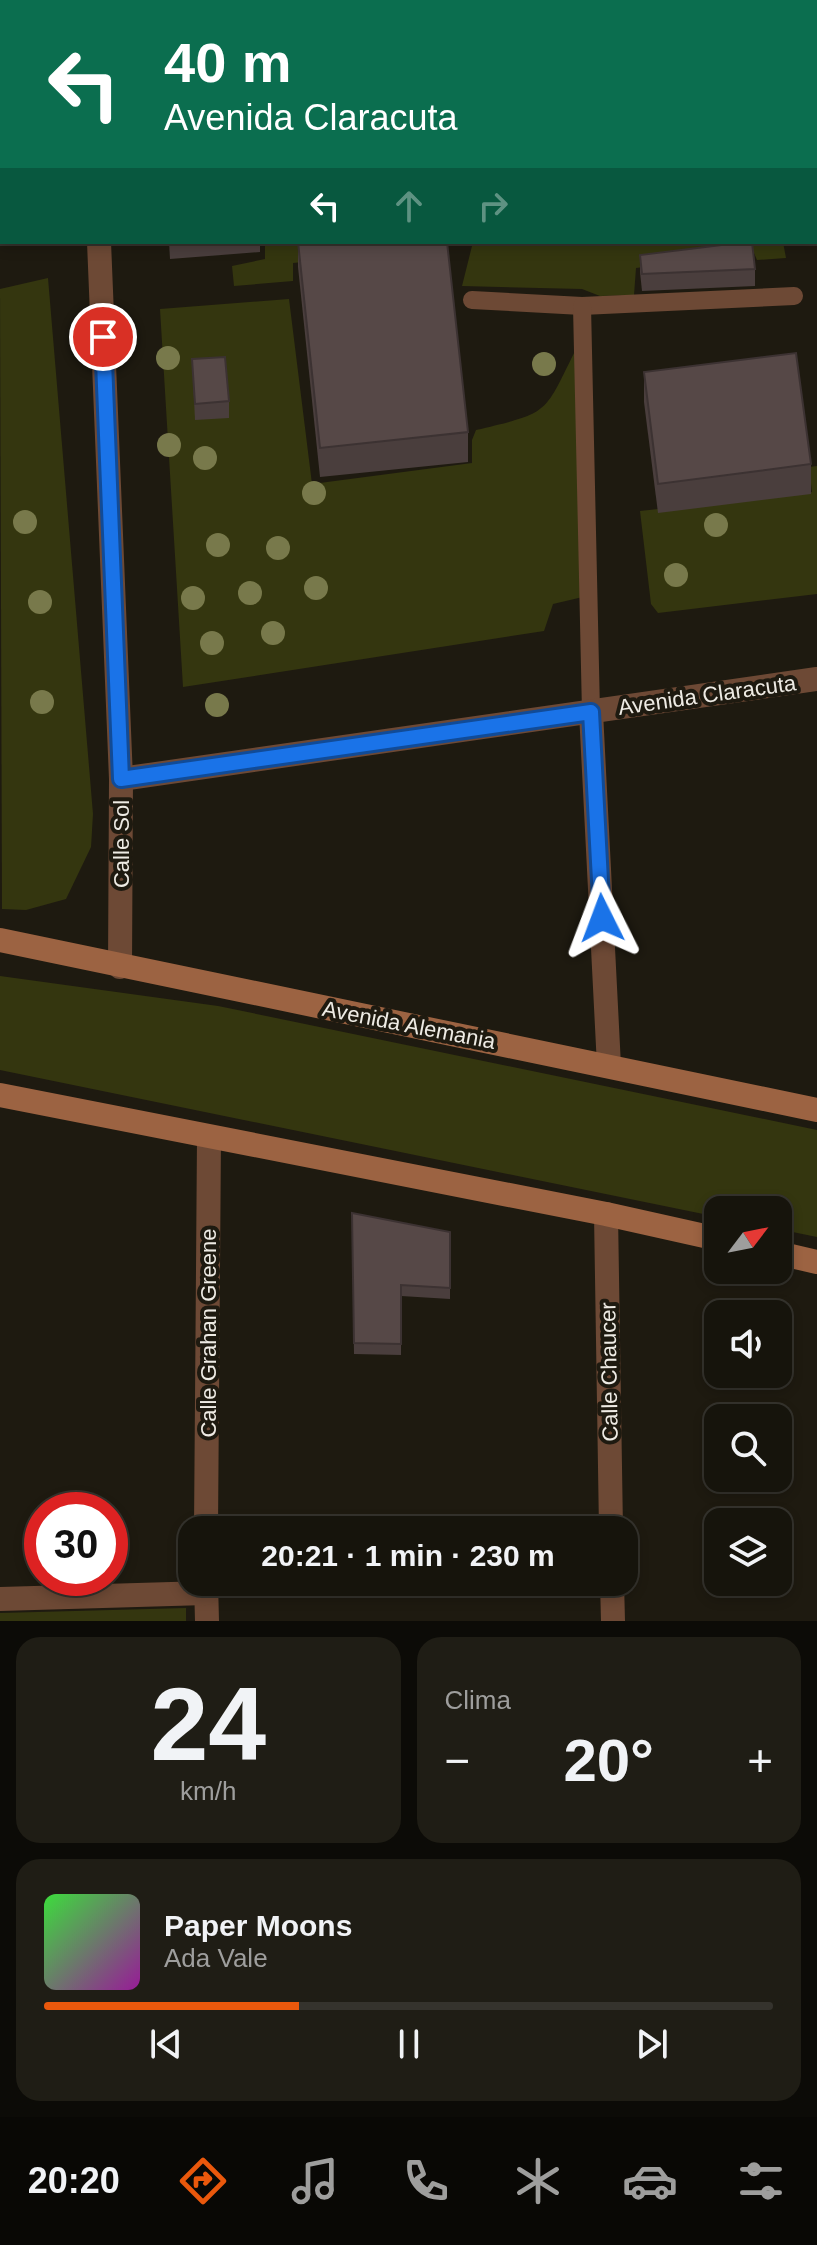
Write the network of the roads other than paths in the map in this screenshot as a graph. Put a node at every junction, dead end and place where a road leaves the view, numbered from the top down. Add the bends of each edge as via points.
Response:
1 (99, 244) edge
2 (794, 296) dead end
3 (472, 300) dead end
4 (582, 306) junction
5 (817, 679) edge
6 (591, 712) junction
7 (121, 779) junction
8 (0, 940) edge
9 (51, 951) junction
10 (0, 954) edge
11 (120, 967) junction
12 (609, 1066) junction
13 (0, 1095) edge
14 (817, 1110) edge
15 (209, 1137) junction
16 (606, 1214) junction
17 (704, 1236) edge
18 (792, 1256) edge
19 (817, 1262) edge
20 (206, 1516) edge
21 (611, 1516) edge
22 (178, 1589) edge
23 (206, 1596) edge
24 (612, 1596) edge
25 (0, 1599) edge
26 (207, 1621) edge
27 (613, 1621) edge

1 - 7 street, Calle Sol
2 - 4 lane
3 - 4 lane
4 - 6 lane
5 - 6 street, Avenida Claracuta
6 - 7 street, Avenida Claracuta
6 - 12 street
7 - 11 street, Calle Sol
8 - 9 main road, Avenida Alemania
9 - 10 main road
9 - 11 main road, Avenida Alemania
11 - 12 main road, Avenida Alemania
12 - 14 main road, Avenida Alemania
13 - 15 main road
15 - 16 main road
15 - 20 street, Calle Grahan Greene
16 - 17 main road
16 - 21 street, Calle Chaucer
18 - 19 main road
22 - 25 street
23 - 26 street
24 - 27 street

